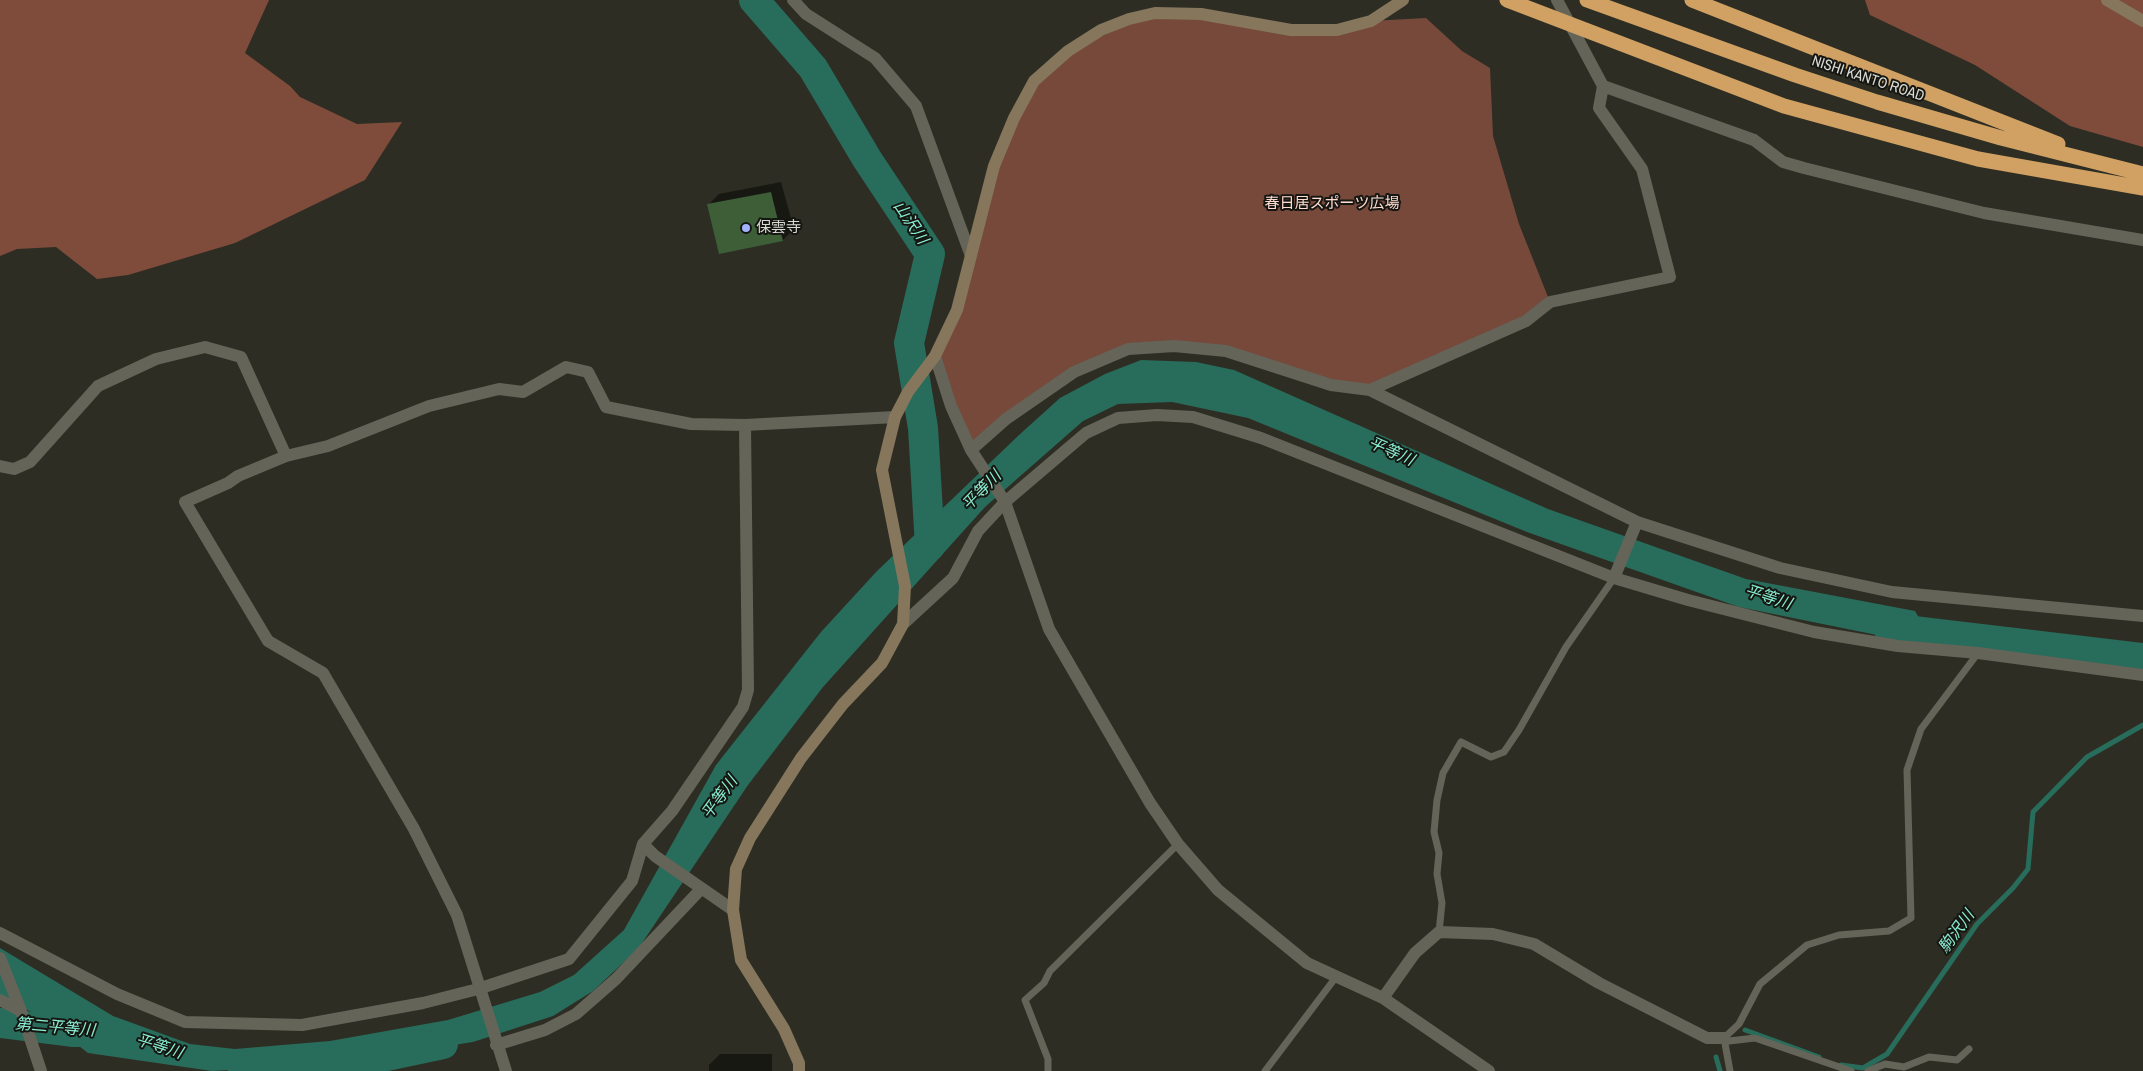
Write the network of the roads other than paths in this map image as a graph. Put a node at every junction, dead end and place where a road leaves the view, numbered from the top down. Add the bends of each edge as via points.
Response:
1 (793, 0) edge
2 (1403, 0) edge
3 (1508, 0) edge
4 (1557, 0) edge
5 (1587, 0) edge
6 (1692, 0) edge
7 (2107, 0) edge
8 (2143, 21) edge
9 (1603, 86) junction
10 (2113, 166) junction
11 (2143, 174) edge
12 (2143, 188) edge
13 (2143, 240) edge
14 (970, 256) junction
15 (932, 360) junction
16 (1370, 390) junction
17 (895, 417) junction
18 (745, 424) junction
19 (971, 450) junction
20 (286, 456) junction
21 (0, 466) edge
22 (1005, 502) junction
23 (1637, 522) junction
24 (1614, 578) junction
25 (2143, 616) edge
26 (903, 624) junction
27 (1978, 653) junction
28 (2143, 675) edge
29 (644, 844) junction
30 (1178, 844) junction
31 (697, 885) junction
32 (733, 910) junction
33 (1439, 932) junction
34 (0, 933) edge
35 (0, 958) edge
36 (1336, 977) junction
37 (478, 989) junction
38 (1383, 998) junction
39 (0, 1000) edge
40 (21, 1011) junction
41 (1724, 1038) junction
42 (496, 1045) junction
43 (1969, 1049) dead end
44 (41, 1071) edge
45 (506, 1071) edge
46 (799, 1071) edge
47 (1048, 1071) edge
48 (1265, 1071) edge
49 (1489, 1071) edge
50 (1730, 1071) edge
51 (1851, 1071) edge
52 (1868, 1071) edge

1 - 14 street via 806,14 875,58 916,106
2 - 14 street via 1371,21 1337,30 1291,30 1202,14 1155,12 1101,30 1068,51 1034,81 994,166
3 - 12 highway via 1784,106 1978,159
4 - 9 street
5 - 10 highway, NISHI KANTO ROAD via 1877,102
6 - 10 highway
7 - 8 street
9 - 13 street via 1754,140 1783,162 1804,168 1984,213
9 - 16 street via 1599,108 1642,169 1670,277 1550,302 1526,321
10 - 11 highway, NISHI KANTO ROAD
14 - 15 street via 957,310
15 - 17 street via 908,392
15 - 19 street
16 - 19 street via 1331,385 1226,351 1174,346 1128,349 1074,372 1006,419
16 - 23 street
17 - 18 street
17 - 26 street via 882,470 905,586
18 - 20 street via 691,424 606,407 588,372 566,367 523,392 499,389 429,406 328,446
18 - 29 street via 748,690 743,707 672,811
19 - 22 street
20 - 21 street via 241,357 205,347 156,359 98,386 30,462 14,469
20 - 37 street via 185,502 268,641 323,673 414,829 452,906
22 - 24 street via 1086,433 1118,418 1193,417 1261,438
22 - 26 street via 978,531 953,578
22 - 30 street via 1049,629 1144,794
23 - 24 street
23 - 25 street via 1780,568 1892,592
24 - 27 street via 1814,632 1898,646
24 - 33 lane via 1566,647 1504,752 1491,757 1461,742 1443,773 1434,832 1440,853 1437,874 1442,903
26 - 32 street via 882,663 843,704 766,810 736,869
27 - 28 street
27 - 41 lane via 1921,729 1907,770 1911,918 1889,931 1839,935 1807,945 1760,984 1739,1024
29 - 31 street via 655,856
29 - 37 street via 632,881 568,959
30 - 36 street via 1218,890 1307,962
30 - 47 lane via 1025,1000 1048,1059
31 - 32 street
31 - 42 street via 616,979 576,1014 545,1030
32 - 46 street via 741,960 784,1029 799,1063
33 - 38 street via 1415,953
33 - 41 street via 1493,934 1534,944 1599,983 1707,1038
34 - 37 street via 117,994 185,1022 302,1025 423,1003
35 - 40 street
36 - 38 street
36 - 48 lane
37 - 42 street
38 - 49 street
39 - 40 street
40 - 44 street
41 - 50 lane
41 - 51 lane via 1729,1041 1755,1038
42 - 45 street
43 - 52 lane via 1956,1060 1929,1057 1904,1067 1885,1064

